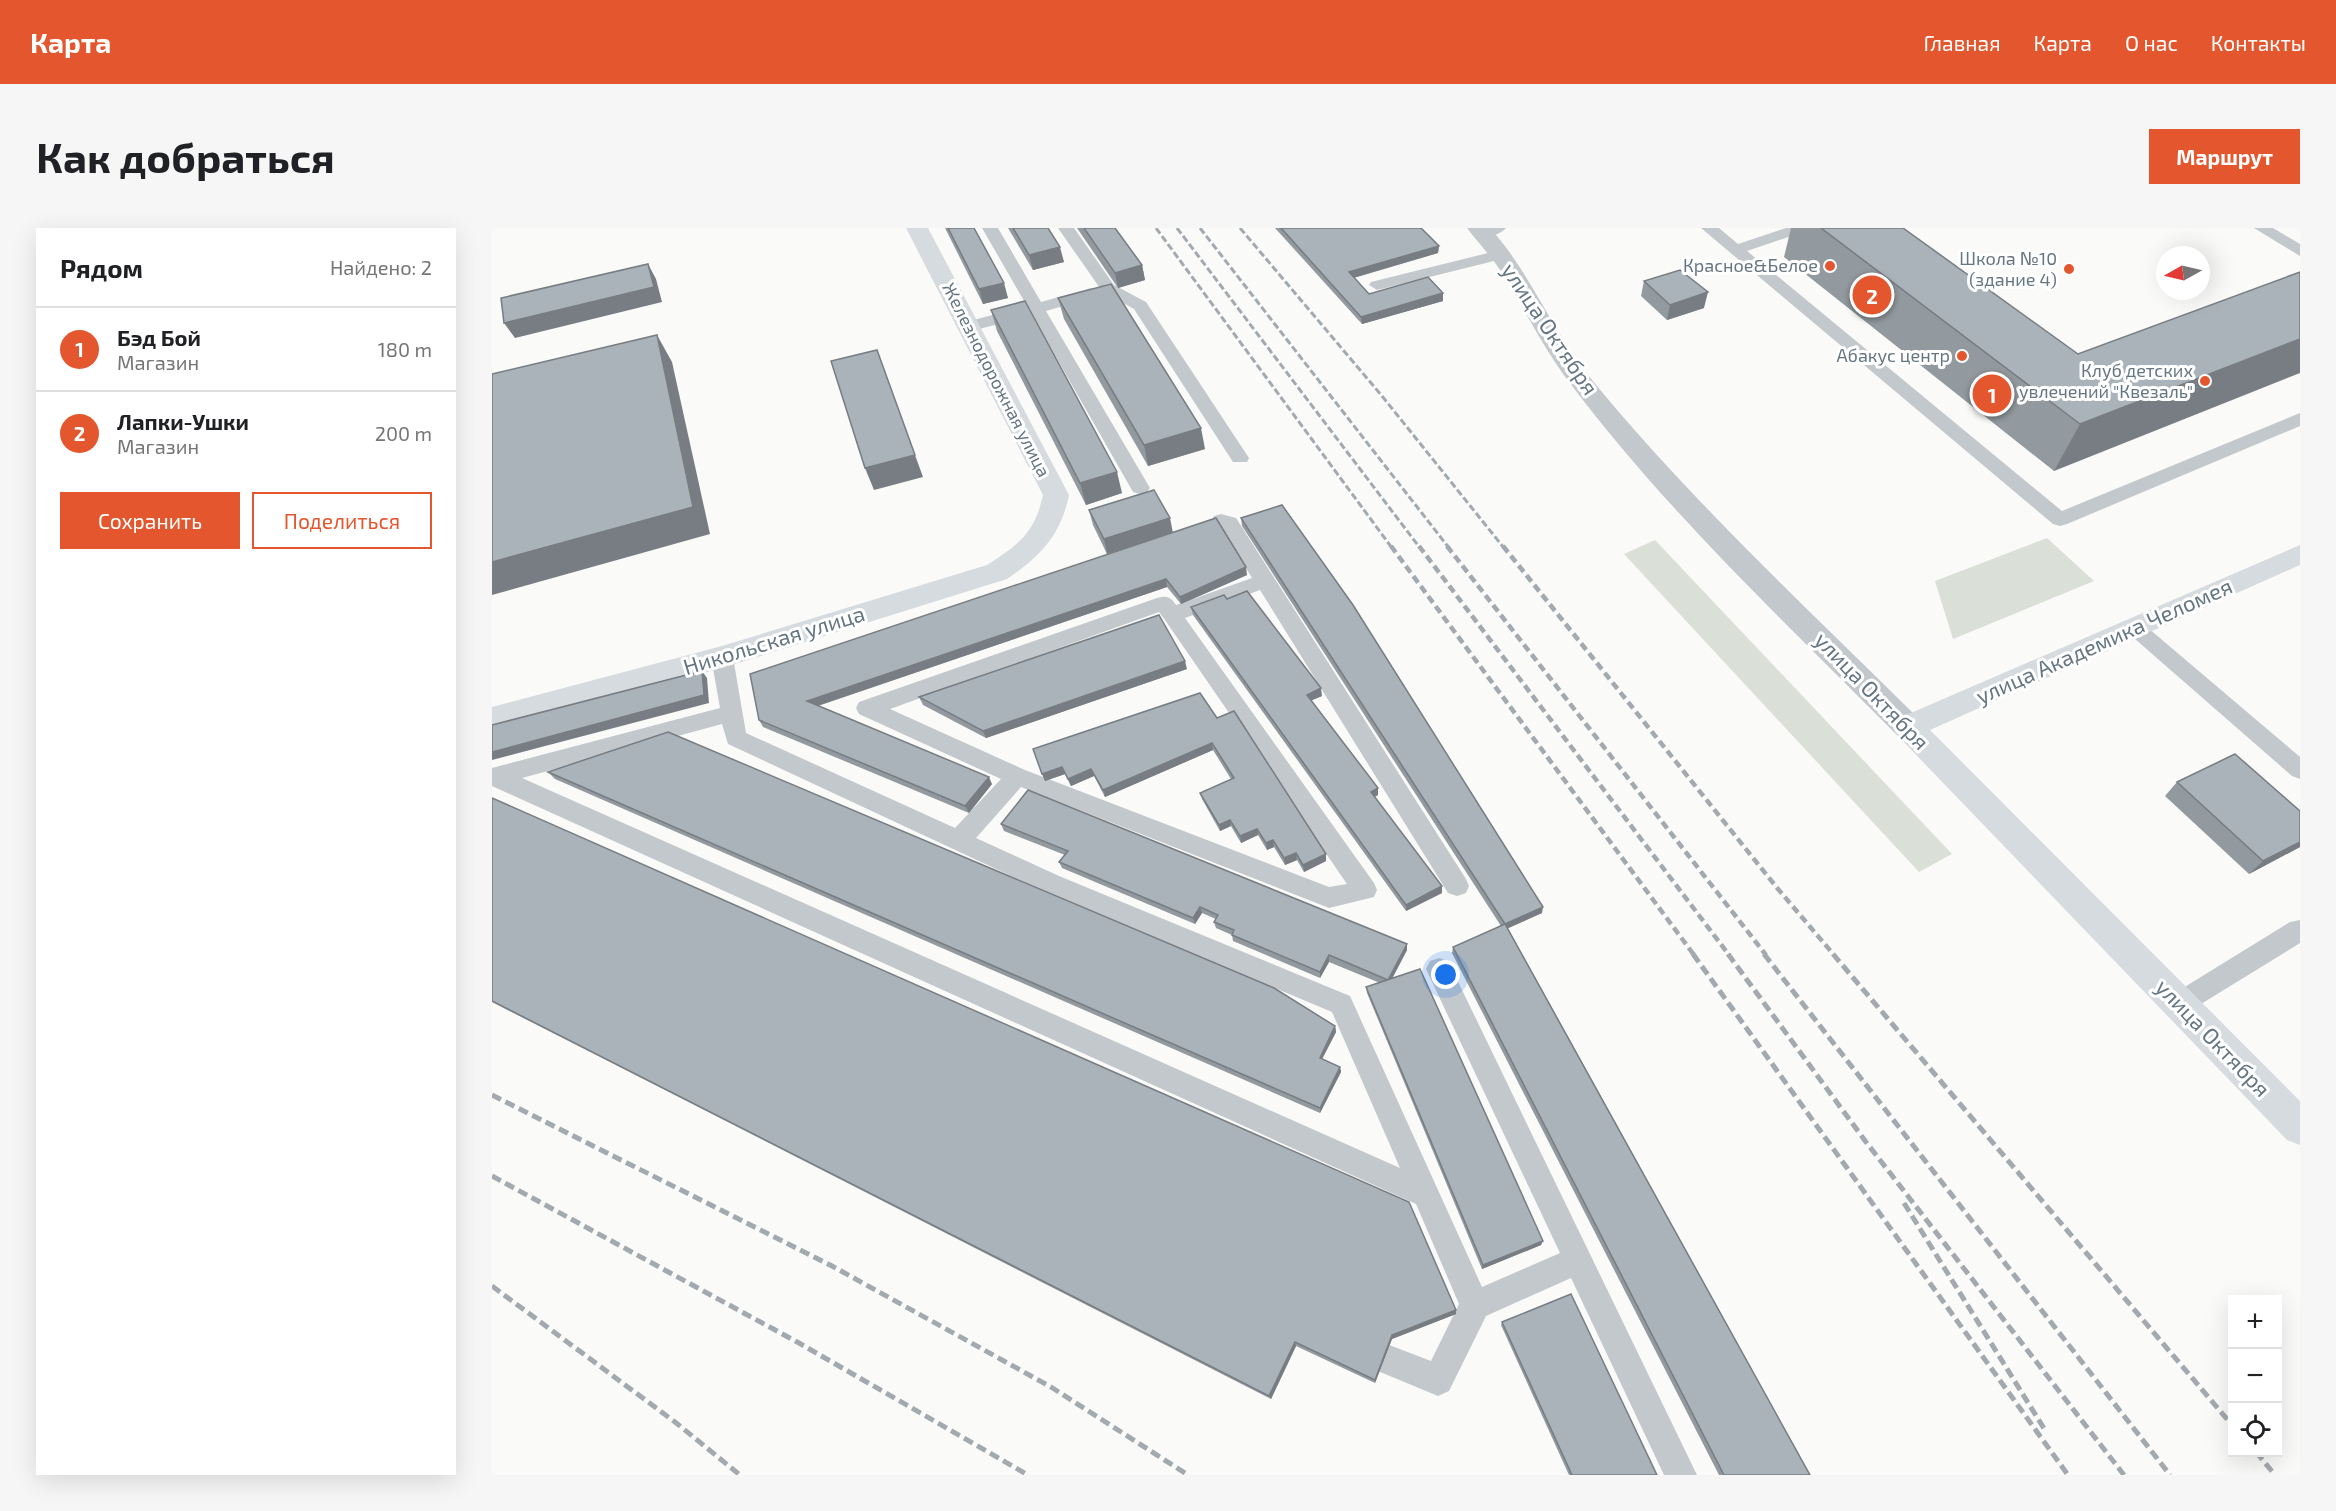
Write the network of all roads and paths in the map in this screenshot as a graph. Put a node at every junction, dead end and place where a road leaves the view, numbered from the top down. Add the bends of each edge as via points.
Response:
1 (917, 228) edge
2 (990, 228) edge
3 (1066, 228) edge
4 (1709, 228) edge
5 (1801, 228) edge
6 (2262, 228) edge
7 (1486, 230) edge
8 (1736, 250) junction
9 (2300, 251) edge
10 (1500, 255) junction
11 (1377, 285) dead end
12 (1108, 288) junction
13 (1036, 308) junction
14 (968, 327) junction
15 (2300, 419) edge
16 (1240, 458) dead end
17 (1140, 488) dead end
18 (1221, 521) edge
19 (1044, 534) joint
20 (2299, 556) edge
21 (1264, 581) junction
22 (1172, 615) junction
23 (2134, 627) junction
24 (722, 657) junction
25 (732, 713) junction
26 (492, 719) edge
27 (1908, 727) junction
28 (2300, 770) edge
29 (493, 776) edge
30 (1017, 776) junction
31 (958, 840) junction
32 (1457, 886) dead end
33 (2299, 930) edge
34 (1439, 969) dead end
35 (2179, 1004) junction
36 (2300, 1127) edge
37 (1425, 1194) junction
38 (1578, 1260) junction
39 (1475, 1305) junction
40 (1384, 1358) edge
41 (1681, 1475) edge

1 - 14 street, Железнодорожная улица
2 - 13 lane
3 - 12 lane
4 - 8 lane
5 - 8 lane
6 - 9 lane
7 - 10 street, улица Октября
8 - 15 lane via 2060,519
10 - 11 lane
10 - 27 street, улица Октября via 1577,377 1649,462
12 - 13 lane
12 - 16 lane via 1140,306
13 - 14 lane
13 - 17 lane
14 - 19 street, Железнодорожная улица via 1056,495 1053,515
18 - 21 lane via 1229,524
19 - 24 street, Никольская улица via 1022,556 997,572
20 - 23 street, улица Академика Челомея
21 - 22 lane
21 - 32 lane
22 - 30 lane via 1164,603 867,708
22 - 30 lane via 1365,890 1329,898
23 - 27 street, улица Академика Челомея
23 - 28 lane
24 - 25 lane
24 - 26 street, Никольская улица
25 - 29 lane
25 - 31 lane via 736,738
27 - 35 street, улица Октября
29 - 37 lane
30 - 31 lane
31 - 37 lane via 1050,883 1341,1004
33 - 35 lane
34 - 38 lane
35 - 36 street, улица Октября
37 - 39 lane
38 - 39 lane
38 - 41 lane
39 - 40 lane via 1438,1380

